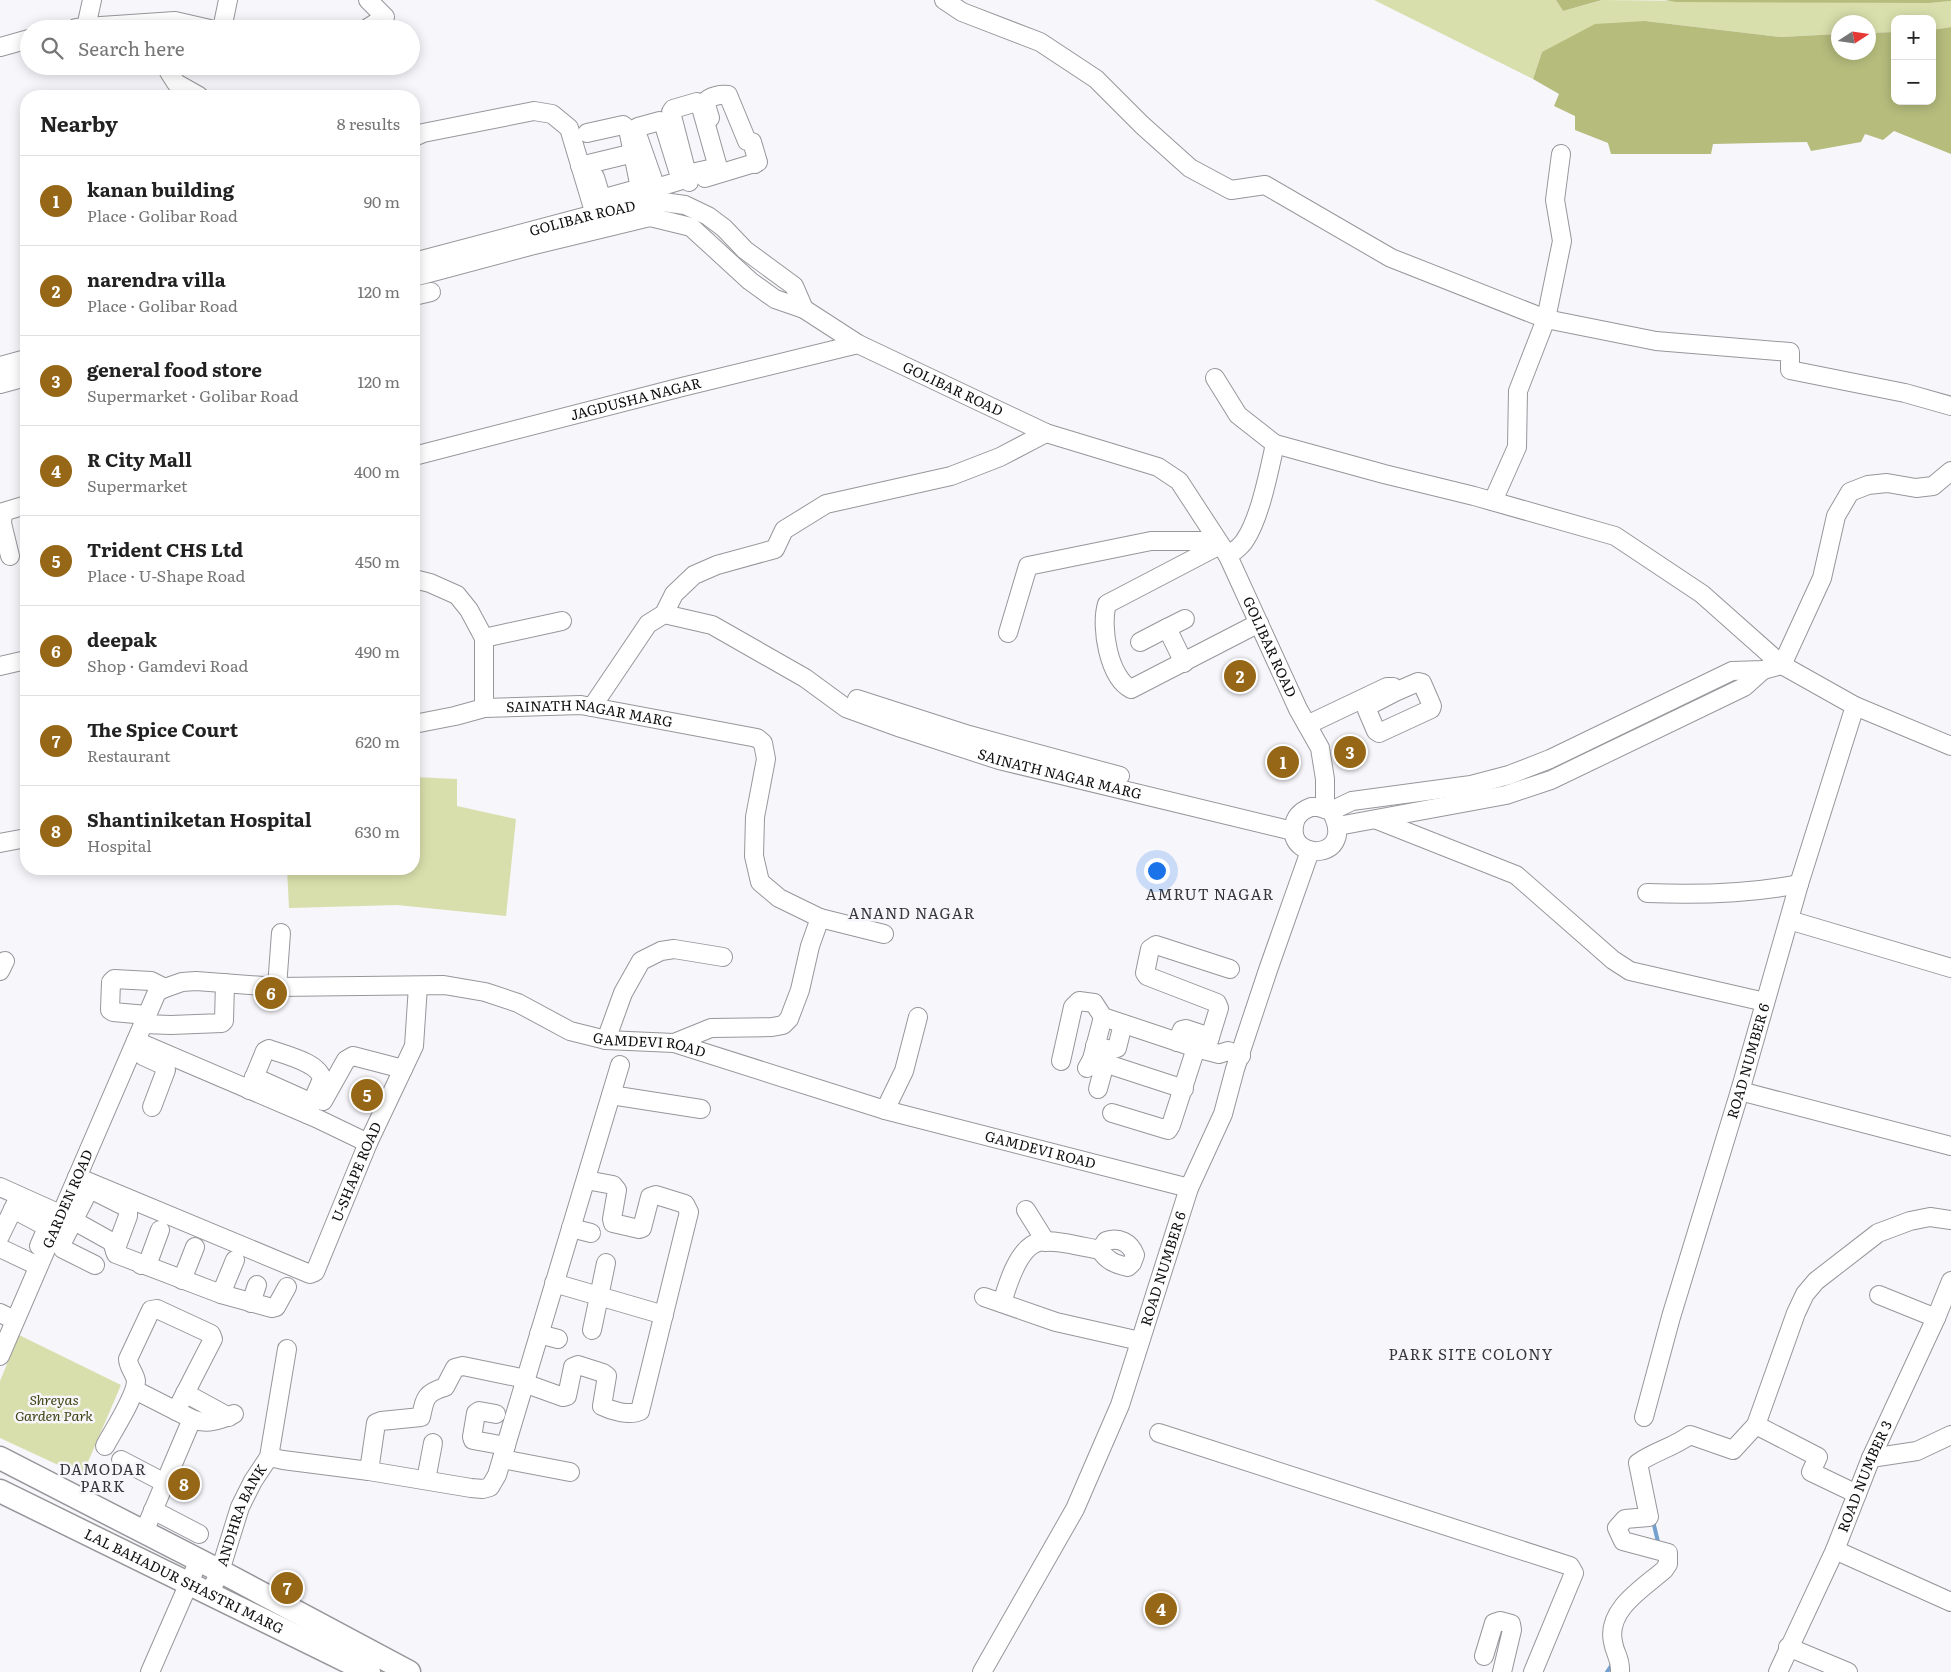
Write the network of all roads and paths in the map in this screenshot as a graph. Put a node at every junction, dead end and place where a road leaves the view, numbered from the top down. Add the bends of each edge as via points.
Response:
1 (92, 0) edge
2 (228, 0) edge
3 (368, 0) edge
4 (944, 0) edge
5 (83, 20) edge
6 (224, 20) edge
7 (380, 20) edge
8 (20, 41) edge
9 (0, 47) edge
10 (171, 75) edge
11 (189, 90) edge
12 (420, 134) edge
13 (634, 153) junction
14 (1561, 154) dead end
15 (585, 165) junction
16 (726, 168) junction
17 (650, 202) junction
18 (597, 222) junction
19 (490, 249) junction
20 (745, 250) junction
21 (727, 260) junction
22 (420, 261) edge
23 (420, 275) edge
24 (804, 309) junction
25 (1546, 319) junction
26 (858, 344) junction
27 (20, 361) edge
28 (0, 366) edge
29 (1216, 378) dead end
30 (20, 379) edge
31 (0, 384) edge
32 (20, 391) edge
33 (0, 396) edge
34 (1951, 406) edge
35 (1046, 434) junction
36 (1275, 444) junction
37 (420, 454) edge
38 (1951, 471) edge
39 (1493, 501) junction
40 (20, 507) edge
41 (1, 522) edge
42 (1222, 547) junction
43 (12, 556) edge
44 (420, 580) edge
45 (664, 614) junction
46 (1185, 619) dead end
47 (562, 621) dead end
48 (1259, 623) junction
49 (1167, 628) junction
50 (1008, 633) dead end
51 (484, 638) junction
52 (1140, 642) dead end
53 (20, 661) edge
54 (1184, 663) junction
55 (1782, 665) junction
56 (0, 666) edge
57 (1763, 670) junction
58 (1690, 691) junction
59 (1395, 692) dead end
60 (1855, 706) junction
61 (592, 707) junction
62 (484, 708) junction
63 (1698, 710) junction
64 (420, 723) edge
65 (1307, 725) junction
66 (1620, 725) junction
67 (1628, 743) junction
68 (1951, 746) edge
69 (1509, 775) junction
70 (1513, 792) junction
71 (1404, 795) junction
72 (1409, 814) junction
73 (1332, 815) junction
74 (1376, 820) junction
75 (1294, 826) junction
76 (20, 839) edge
77 (0, 843) edge
78 (1310, 851) junction
79 (1799, 884) junction
80 (1647, 893) dead end
81 (820, 918) junction
82 (1789, 920) junction
83 (281, 933) dead end
84 (884, 934) dead end
85 (723, 957) dead end
86 (1230, 968) dead end
87 (1951, 968) edge
88 (225, 983) junction
89 (157, 984) junction
90 (418, 986) junction
91 (277, 988) junction
92 (1765, 1002) junction
93 (918, 1017) dead end
94 (1103, 1017) junction
95 (143, 1018) junction
96 (1123, 1024) junction
97 (606, 1040) junction
98 (674, 1044) junction
99 (134, 1046) junction
100 (1208, 1047) junction
101 (1095, 1059) junction
102 (1061, 1061) dead end
103 (1238, 1062) junction
104 (620, 1065) dead end
105 (403, 1069) junction
106 (252, 1084) junction
107 (1098, 1089) dead end
108 (1184, 1089) junction
109 (1740, 1091) junction
110 (611, 1095) junction
111 (152, 1107) dead end
112 (701, 1110) dead end
113 (885, 1110) junction
114 (311, 1112) junction
115 (1112, 1113) dead end
116 (361, 1140) junction
117 (1951, 1146) edge
118 (77, 1177) junction
119 (586, 1180) junction
120 (0, 1187) edge
121 (1189, 1188) junction
122 (16, 1203) junction
123 (1026, 1210) dead end
124 (66, 1218) junction
125 (1951, 1220) edge
126 (571, 1228) junction
127 (160, 1230) dead end
128 (591, 1234) dead end
129 (0, 1236) edge
130 (1046, 1242) junction
131 (195, 1247) dead end
132 (0, 1248) edge
133 (1100, 1250) dead end
134 (115, 1251) junction
135 (235, 1260) dead end
136 (606, 1263) dead end
137 (35, 1265) junction
138 (95, 1265) dead end
139 (141, 1265) junction
140 (182, 1280) junction
141 (1951, 1281) edge
142 (554, 1283) junction
143 (257, 1286) dead end
144 (287, 1287) dead end
145 (221, 1294) junction
146 (1879, 1295) dead end
147 (599, 1296) junction
148 (984, 1297) dead end
149 (251, 1303) junction
150 (1002, 1303) junction
151 (664, 1315) junction
152 (7, 1316) edge
153 (1936, 1318) junction
154 (592, 1330) dead end
155 (539, 1334) junction
156 (558, 1339) dead end
157 (1140, 1341) junction
158 (287, 1349) dead end
159 (0, 1356) edge
160 (525, 1381) junction
161 (135, 1390) junction
162 (185, 1393) junction
163 (176, 1411) junction
164 (496, 1414) dead end
165 (1644, 1417) dead end
166 (192, 1420) junction
167 (1756, 1426) junction
168 (1159, 1433) dead end
169 (1951, 1435) edge
170 (433, 1443) dead end
171 (105, 1446) dead end
172 (504, 1452) junction
173 (269, 1457) junction
174 (0, 1458) edge
175 (1871, 1458) junction
176 (121, 1460) dead end
177 (369, 1471) junction
178 (570, 1472) dead end
179 (426, 1480) junction
180 (165, 1483) junction
181 (0, 1491) edge
182 (1857, 1494) junction
183 (153, 1510) junction
184 (144, 1532) junction
185 (199, 1534) dead end
186 (1836, 1550) junction
187 (199, 1560) junction
188 (220, 1571) junction
189 (189, 1584) junction
190 (210, 1593) junction
191 (1951, 1602) edge
192 (1788, 1647) junction
193 (1484, 1656) dead end
194 (150, 1672) edge
195 (369, 1672) edge
196 (408, 1672) edge
197 (982, 1672) edge
198 (1502, 1672) edge
199 (1533, 1672) edge
200 (1620, 1672) edge
201 (1778, 1672) edge
202 (1848, 1672) edge

1 - 5 street
2 - 6 street
3 - 7 street via 385,17
4 - 25 street via 962,12 1040,42 1096,80 1190,168 1231,190 1265,185 1390,258
8 - 9 street
10 - 11 street via 176,83
12 - 15 street via 534,111 552,114 569,128
13 - 15 street
13 - 15 street via 628,129 623,125 585,136
13 - 17 street
14 - 25 street via 1555,200 1562,241
15 - 17 street via 601,197
15 - 18 street
16 - 16 street via 757,161 752,142 747,141 728,94 708,98 705,102
16 - 17 street via 688,178
17 - 18 street, GOLIBAR ROAD
17 - 20 street, GOLIBAR ROAD via 685,205 708,216
17 - 21 street via 690,227
18 - 19 street, GOLIBAR ROAD
19 - 22 street, GOLIBAR ROAD
19 - 23 street
20 - 21 street
20 - 24 street, GOLIBAR ROAD via 794,286
21 - 24 street via 775,299
24 - 26 street, GOLIBAR ROAD
25 - 34 street via 1656,341 1790,352 1790,370 1905,393
25 - 39 street via 1518,391 1517,447
26 - 35 street, GOLIBAR ROAD
26 - 37 street, JAGDUSHA NAGAR
27 - 28 street
29 - 36 street via 1238,415
30 - 31 street
32 - 33 street
35 - 42 street, GOLIBAR ROAD via 1158,467 1179,480
35 - 45 street via 951,476 826,504 784,530 775,549 716,565 694,575 674,594
36 - 39 street
36 - 42 street via 1268,477 1249,533 1242,544
38 - 55 street via 1933,486 1916,488 1886,483 1850,492 1836,516 1822,578
39 - 55 street via 1615,536 1702,594
40 - 41 street via 3,512
41 - 43 street
42 - 48 street, GOLIBAR ROAD
42 - 50 street via 1151,541 1028,566
42 - 54 street via 1107,604 1106,646 1122,685 1132,689
44 - 51 street via 457,595
45 - 61 street via 648,624
45 - 75 street, SAINATH NAGAR MARG via 712,625 805,678 846,708 967,742 999,760
46 - 49 street
47 - 51 street
48 - 54 street
48 - 65 street, GOLIBAR ROAD
49 - 52 street
49 - 54 street
51 - 62 street
53 - 56 street
55 - 57 street
55 - 60 street
57 - 58 street via 1732,671
57 - 63 street via 1744,687
58 - 63 street
58 - 66 street
59 - 65 street via 1392,687 1387,687
60 - 68 street
60 - 79 street, ROAD NUMBER 6
61 - 62 street, SAINATH NAGAR MARG
61 - 81 street, SAINATH NAGAR MARG via 758,738 763,743 766,759 755,817 754,856 760,882 779,898
62 - 64 street, SAINATH NAGAR MARG
63 - 67 street
65 - 73 street, GOLIBAR ROAD via 1320,748
66 - 67 street
66 - 69 street
67 - 70 street via 1551,780
69 - 70 street
69 - 71 street via 1471,785
70 - 72 street
71 - 72 street
71 - 73 street via 1352,801
72 - 74 street
73 - 74 street
73 - 75 street via 1311,807 1304,810
73 - 78 street, GOLIBAR ROAD via 1335,840 1331,846 1317,852
74 - 92 street via 1516,875 1613,960 1630,971
75 - 78 street via 1298,843
76 - 77 street
78 - 103 street, ROAD NUMBER 6
79 - 80 street via 1767,890 1691,895
79 - 82 street, ROAD NUMBER 6
81 - 84 street
81 - 98 street via 800,990 783,1026 711,1028
82 - 87 street
82 - 92 street, ROAD NUMBER 6
83 - 91 street
85 - 97 street via 674,949 661,951 641,961 623,993
86 - 100 street via 1156,945 1150,949 1147,976 1217,1003 1219,1008
88 - 89 street, GAMDEVI ROAD
88 - 91 street, GAMDEVI ROAD
88 - 95 street via 222,1023 171,1025
89 - 95 street via 158,992
89 - 95 street, GAMDEVI ROAD via 114,979 111,982 110,1010
90 - 91 street, GAMDEVI ROAD
90 - 97 street, GAMDEVI ROAD via 444,985 485,992 518,1003 570,1031
90 - 105 street, U-SHAPE ROAD via 414,1046
92 - 109 street, ROAD NUMBER 6
93 - 113 street via 904,1071
94 - 96 street
94 - 101 street
94 - 102 street via 1094,1003 1079,1001 1072,1007
95 - 99 street
96 - 100 street via 1177,1042
96 - 101 street via 1117,1048
97 - 98 street, GAMDEVI ROAD
98 - 113 street, GAMDEVI ROAD
99 - 106 street
99 - 111 street via 165,1066
99 - 118 street, GARDEN ROAD
100 - 103 street via 1228,1051
100 - 108 street
101 - 107 street
101 - 108 street
103 - 121 street, ROAD NUMBER 6 via 1223,1114
104 - 110 street
105 - 114 street via 353,1056 346,1060 337,1088
105 - 116 street, U-SHAPE ROAD via 381,1117
106 - 114 street
106 - 114 street via 264,1050 269,1049 315,1067 322,1080
108 - 115 street via 1168,1130
109 - 117 street
109 - 165 street, ROAD NUMBER 6
110 - 112 street
110 - 119 street
113 - 121 street, GAMDEVI ROAD
114 - 116 street
116 - 118 street, U-SHAPE ROAD via 314,1272 310,1274
118 - 124 street, GARDEN ROAD
119 - 126 street
119 - 151 street via 613,1185 618,1190 613,1223 642,1228 650,1196 685,1204 689,1212
120 - 122 street
121 - 157 street, ROAD NUMBER 6
122 - 124 street
122 - 129 street
122 - 137 street via 46,1230
123 - 130 street
124 - 134 street via 112,1242
124 - 134 street via 88,1192 94,1191 128,1208
124 - 137 street, GARDEN ROAD
124 - 138 street via 63,1249
125 - 167 street via 1930,1217 1878,1233 1816,1280 1796,1313
126 - 128 street
126 - 142 street
127 - 139 street via 149,1260
130 - 133 street
130 - 150 street via 1029,1247 1018,1262 1009,1278
131 - 140 street
132 - 137 street
134 - 139 street
135 - 145 street
136 - 147 street
137 - 152 street, GARDEN ROAD
139 - 140 street
140 - 145 street
141 - 153 street, ROAD NUMBER 3
142 - 147 street
142 - 155 street
143 - 149 street
144 - 149 street via 276,1307
145 - 149 street
146 - 153 street
147 - 151 street
147 - 154 street
148 - 150 street
150 - 157 street via 1056,1322
151 - 160 street via 640,1411 634,1414 602,1406 607,1376 578,1365 573,1367 567,1396
152 - 159 street, GARDEN ROAD
153 - 175 street, ROAD NUMBER 3
155 - 156 street
155 - 160 street
157 - 197 street, ROAD NUMBER 6 via 1120,1405 1076,1509
158 - 173 street, ANDHRA BANK
160 - 172 street
160 - 177 street via 463,1366 455,1368 446,1387 433,1390 425,1398 421,1417 376,1423
161 - 162 street via 136,1379 128,1359 151,1310 157,1309 211,1334 212,1339
161 - 163 street
161 - 171 street
162 - 163 street
162 - 166 street via 231,1415 201,1423
163 - 166 street
164 - 172 street via 476,1413 472,1437
166 - 180 street
167 - 182 street via 1818,1457 1811,1472
167 - 200 street via 1733,1450 1690,1435 1677,1445 1638,1463 1649,1517 1625,1519 1617,1528 1623,1541 1668,1553 1668,1564 1621,1608 1613,1622 1612,1642 1620,1659
168 - 199 street via 1570,1566 1574,1573
169 - 175 street via 1917,1451
170 - 179 street
172 - 178 street
172 - 179 street via 490,1487 471,1488
173 - 177 street
173 - 188 street, ANDHRA BANK via 240,1507
174 - 184 main road, LAL BAHADUR SHASTRI MARG
175 - 182 street, ROAD NUMBER 3
176 - 180 street
177 - 179 street
180 - 183 street
181 - 189 main road, LAL BAHADUR SHASTRI MARG
182 - 186 street, ROAD NUMBER 3
183 - 184 street
183 - 185 street
184 - 187 main road, LAL BAHADUR SHASTRI MARG
186 - 191 street
186 - 192 street, ROAD NUMBER 3
187 - 188 main road, LAL BAHADUR SHASTRI MARG
187 - 189 street
188 - 190 street, ANDHRA BANK
188 - 196 main road, LAL BAHADUR SHASTRI MARG
189 - 190 main road, LAL BAHADUR SHASTRI MARG
189 - 194 street
190 - 195 main road, LAL BAHADUR SHASTRI MARG
192 - 201 street, ROAD NUMBER 3
192 - 202 street
193 - 198 street via 1494,1623 1511,1624

